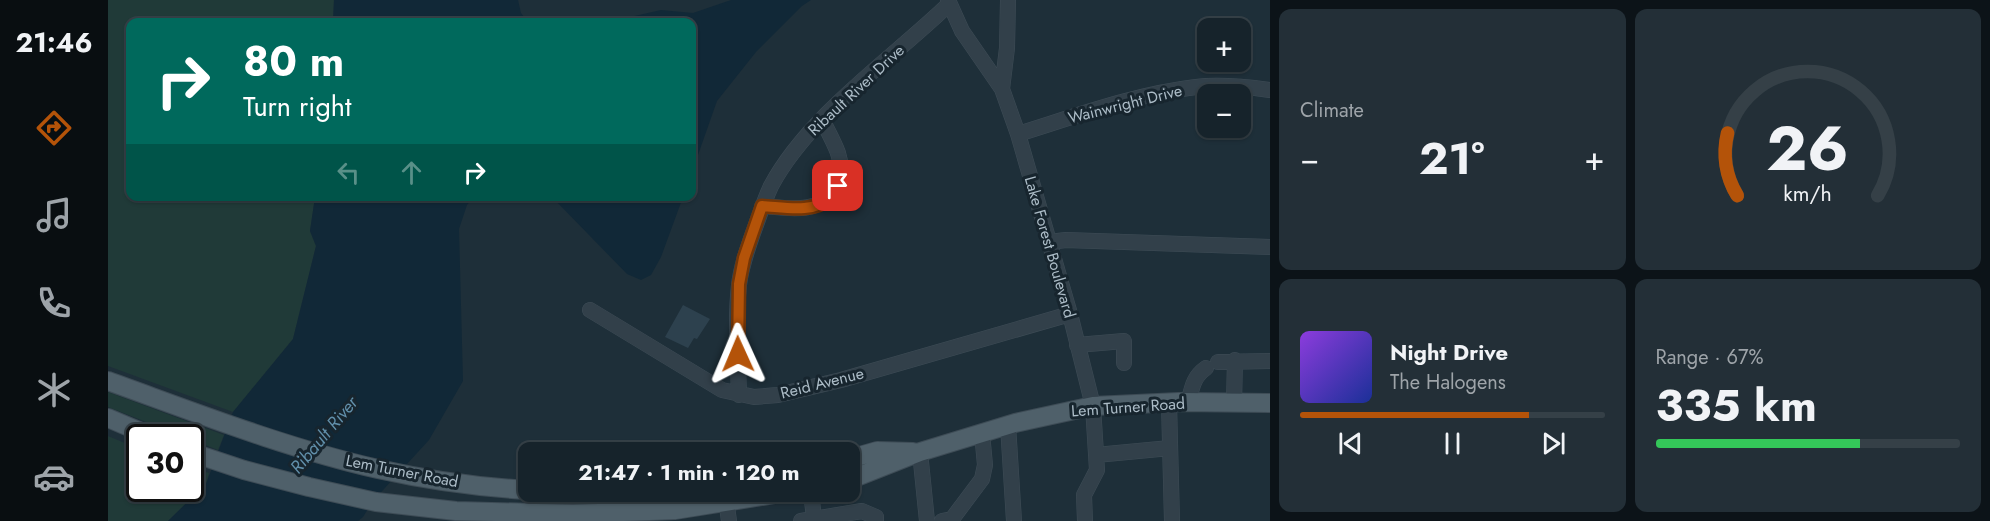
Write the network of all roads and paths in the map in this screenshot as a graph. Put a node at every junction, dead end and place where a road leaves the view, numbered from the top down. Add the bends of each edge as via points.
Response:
1 (1008, 0) edge
2 (949, 2) edge
3 (1002, 89) junction
4 (1270, 90) edge
5 (822, 119) junction
6 (1018, 134) junction
7 (762, 206) junction
8 (1049, 242) junction
9 (1270, 247) edge
10 (590, 310) dead end
11 (1070, 314) junction
12 (1077, 345) junction
13 (1235, 360) junction
14 (1270, 361) edge
15 (1124, 363) dead end
16 (108, 381) edge
17 (739, 395) junction
18 (1169, 403) junction
19 (1188, 403) junction
20 (1234, 403) junction
21 (1270, 403) edge
22 (1093, 406) junction
23 (108, 418) edge
24 (1008, 425) junction
25 (126, 426) edge
26 (982, 433) junction
27 (1170, 448) junction
28 (920, 452) junction
29 (1096, 455) junction
30 (860, 456) edge
31 (204, 457) edge
32 (860, 476) edge
33 (518, 489) edge
34 (706, 502) edge
35 (726, 502) edge
36 (812, 502) edge
37 (817, 502) edge
38 (813, 519) edge
39 (729, 521) edge
40 (876, 521) edge
41 (927, 521) edge
42 (942, 521) edge
43 (1014, 521) edge
44 (1085, 521) edge
45 (1172, 521) edge

1 - 3 street, Lake Forest Boulevard
2 - 3 street, Lake Forest Boulevard via 962,31
2 - 5 street, Ribault River Drive
3 - 6 street, Lake Forest Boulevard
4 - 6 street, Wainwright Drive via 1198,86 1106,107
5 - 7 street, Ribault River Drive via 783,166
5 - 7 street via 838,153 841,171 830,198 818,206
6 - 8 street, Lake Forest Boulevard
7 - 17 street, Ribault River Drive via 739,284
8 - 9 street
8 - 11 street, Lake Forest Boulevard
10 - 17 street, Reid Avenue via 702,380
11 - 12 street, Lake Forest Boulevard
11 - 17 street, Reid Avenue via 841,380 778,395
12 - 15 street via 1124,341
12 - 22 street, Lake Forest Boulevard
13 - 14 street
13 - 19 street via 1198,373
13 - 20 street
16 - 33 main road, Lem Turner Road via 329,457 462,484
18 - 19 main road, Lem Turner Road
18 - 22 main road, Lem Turner Road
18 - 27 street
19 - 20 main road, Lem Turner Road
20 - 21 main road, Lem Turner Road
22 - 24 main road, Lem Turner Road
22 - 29 street, Lake Forest Boulevard
23 - 25 main road
24 - 26 main road, Lem Turner Road
24 - 43 street
26 - 28 main road, Lem Turner Road
26 - 42 street via 982,479 952,519
27 - 29 street
27 - 45 street
28 - 30 main road, Lem Turner Road via 877,451
28 - 32 main road, Lem Turner Road
28 - 41 street
29 - 44 street, Lake Forest Boulevard via 1095,476 1084,495
31 - 34 main road, Lem Turner Road via 376,502 456,511 583,514 675,510
35 - 39 street
36 - 38 street
37 - 38 street
38 - 40 street via 862,511

